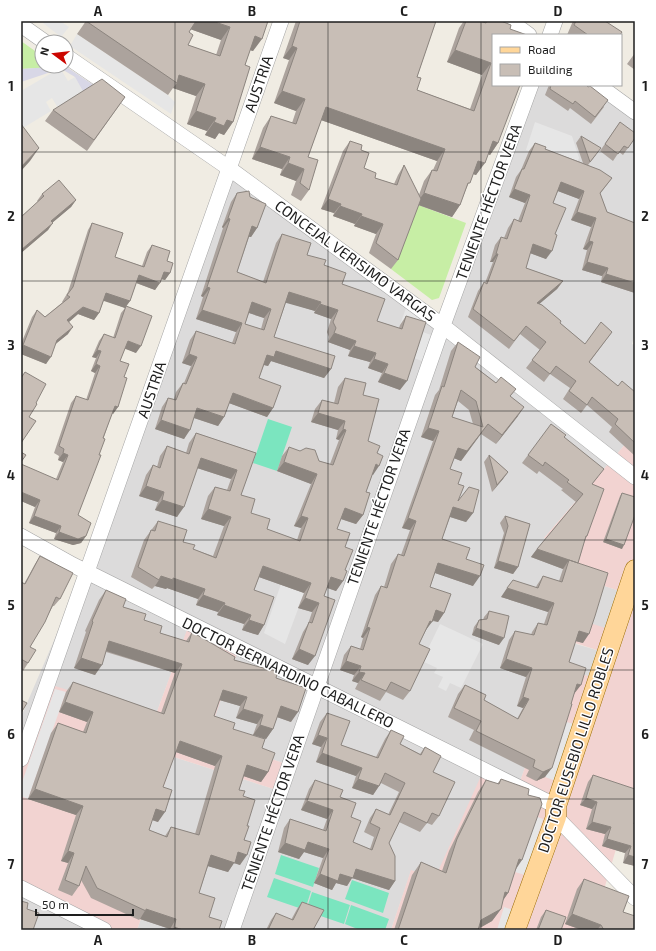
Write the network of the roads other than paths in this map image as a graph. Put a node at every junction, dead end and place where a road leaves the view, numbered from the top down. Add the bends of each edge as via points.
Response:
1 (281, 21) edge
2 (510, 21) edge
3 (555, 21) edge
4 (21, 25) edge
5 (34, 34) edge
6 (528, 34) edge
7 (550, 34) edge
8 (74, 62) edge
9 (531, 86) edge
10 (599, 86) edge
11 (635, 112) edge
12 (230, 169) junction
13 (443, 326) junction
14 (635, 477) edge
15 (21, 536) edge
16 (635, 570) edge
17 (87, 573) junction
18 (317, 687) junction
19 (21, 759) edge
20 (556, 811) junction
21 (21, 888) edge
22 (635, 898) edge
23 (104, 930) edge
24 (232, 930) edge
25 (515, 930) edge

1 - 12 street, AUSTRIA
2 - 6 street
3 - 7 street
4 - 5 street
8 - 12 street, CONCEJAL VERISIMO VARGAS
9 - 13 street, TENIENTE HÉCTOR VERA
10 - 11 street
12 - 13 street, CONCEJAL VERISIMO VARGAS
12 - 17 street, AUSTRIA
13 - 14 street, CONCEJAL VERISIMO VARGAS
13 - 18 street, TENIENTE HÉCTOR VERA
15 - 17 street, DOCTOR BERNARDINO CABALLERO
16 - 20 main road, DOCTOR EUSEBIO LILLO ROBLES
17 - 18 street, DOCTOR BERNARDINO CABALLERO
17 - 19 street, AUSTRIA
18 - 20 street, DOCTOR BERNARDINO CABALLERO
18 - 24 street, TENIENTE HÉCTOR VERA
20 - 22 street, DOCTOR BERNARDINO CABALLERO
20 - 25 main road, DOCTOR EUSEBIO LILLO ROBLES
21 - 23 street

